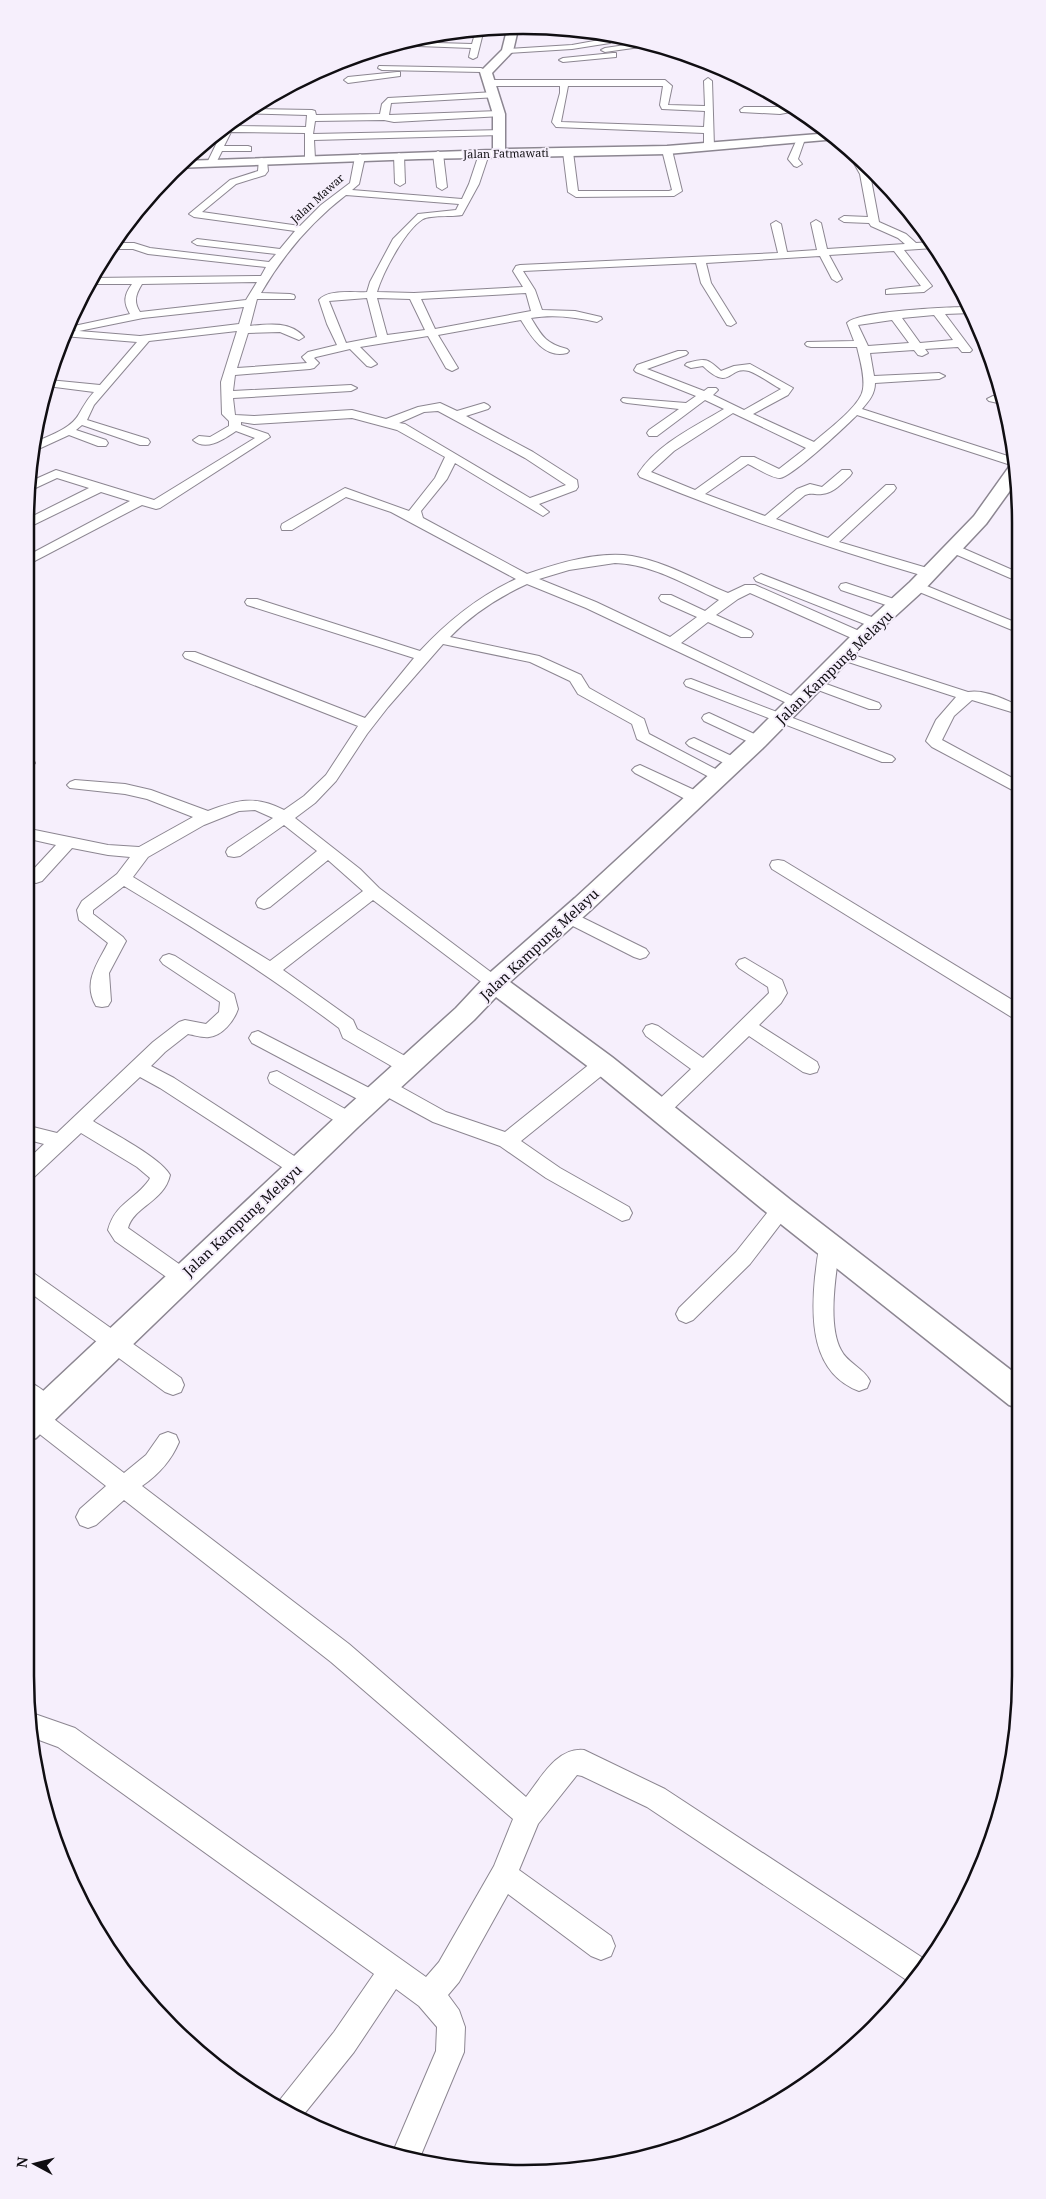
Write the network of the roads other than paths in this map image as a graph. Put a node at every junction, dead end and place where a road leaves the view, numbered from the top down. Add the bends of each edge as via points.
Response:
1 (512, 34) edge
2 (478, 36) edge
3 (606, 41) edge
4 (436, 42) edge
5 (584, 43) junction
6 (421, 45) edge
7 (435, 45) junction
8 (476, 46) junction
9 (637, 47) edge
10 (507, 51) junction
11 (609, 53) junction
12 (556, 60) dead end
13 (621, 61) dead end
14 (382, 68) dead end
15 (433, 69) junction
16 (484, 70) junction
17 (401, 74) junction
18 (379, 76) junction
19 (348, 80) dead end
20 (708, 81) dead end
21 (564, 82) junction
22 (386, 83) dead end
23 (490, 84) junction
24 (495, 95) junction
25 (444, 98) junction
26 (709, 109) junction
27 (744, 110) dead end
28 (786, 110) edge
29 (257, 112) edge
30 (499, 114) junction
31 (384, 116) junction
32 (312, 118) junction
33 (238, 126) edge
34 (708, 130) junction
35 (501, 132) junction
36 (309, 133) junction
37 (224, 136) edge
38 (823, 137) edge
39 (801, 139) junction
40 (405, 147) junction
41 (709, 147) junction
42 (218, 148) junction
43 (248, 149) dead end
44 (667, 150) junction
45 (568, 152) junction
46 (499, 153) junction
47 (438, 154) junction
48 (484, 154) junction
49 (360, 157) junction
50 (310, 159) junction
51 (262, 161) junction
52 (212, 163) junction
53 (190, 164) edge
54 (797, 164) dead end
55 (864, 172) edge
56 (400, 183) dead end
57 (442, 187) dead end
58 (343, 192) junction
59 (464, 202) junction
60 (844, 219) dead end
61 (872, 220) junction
62 (816, 223) dead end
63 (776, 224) dead end
64 (302, 229) junction
65 (197, 242) dead end
66 (120, 245) edge
67 (927, 246) edge
68 (914, 247) junction
69 (897, 248) junction
70 (282, 252) junction
71 (823, 253) junction
72 (784, 256) junction
73 (700, 260) junction
74 (272, 265) junction
75 (264, 279) junction
76 (837, 279) dead end
77 (139, 280) junction
78 (98, 281) edge
79 (530, 290) junction
80 (890, 292) dead end
81 (371, 295) junction
82 (414, 296) junction
83 (290, 297) dead end
84 (252, 300) junction
85 (963, 310) edge
86 (937, 311) junction
87 (537, 313) junction
88 (137, 316) junction
89 (895, 316) junction
90 (285, 317) dead end
91 (525, 317) junction
92 (597, 319) dead end
93 (731, 323) dead end
94 (244, 325) junction
95 (74, 330) edge
96 (192, 331) junction
97 (430, 332) junction
98 (72, 333) edge
99 (299, 337) dead end
100 (146, 338) junction
101 (383, 339) junction
102 (811, 344) dead end
103 (188, 345) dead end
104 (347, 346) junction
105 (917, 346) junction
106 (862, 347) junction
107 (964, 347) joint
108 (562, 351) dead end
109 (682, 353) dead end
110 (925, 358) dead end
111 (371, 364) dead end
112 (691, 365) dead end
113 (452, 368) dead end
114 (230, 372) junction
115 (938, 376) dead end
116 (868, 380) junction
117 (54, 384) edge
118 (103, 388) junction
119 (351, 388) dead end
120 (708, 393) junction
121 (227, 395) junction
122 (627, 400) dead end
123 (484, 407) dead end
124 (687, 407) junction
125 (855, 411) junction
126 (738, 412) junction
127 (457, 415) junction
128 (80, 421) junction
129 (235, 423) junction
130 (385, 424) junction
131 (68, 430) junction
132 (653, 433) dead end
133 (199, 440) dead end
134 (212, 441) junction
135 (144, 442) dead end
136 (102, 443) dead end
137 (40, 444) edge
138 (814, 447) junction
139 (241, 452) junction
140 (451, 457) junction
141 (1008, 460) edge
142 (846, 473) dead end
143 (780, 474) junction
144 (36, 482) edge
145 (1010, 482) edge
146 (101, 488) junction
147 (810, 488) junction
148 (890, 488) dead end
149 (696, 495) junction
150 (141, 500) junction
151 (529, 503) junction
152 (543, 512) dead end
153 (411, 515) junction
154 (34, 521) edge
155 (766, 521) junction
156 (286, 527) dead end
157 (830, 544) junction
158 (953, 548) junction
159 (34, 557) edge
160 (1012, 575) edge
161 (526, 578) junction
162 (761, 578) dead end
163 (923, 580) junction
164 (846, 587) dead end
165 (666, 598) dead end
166 (730, 599) junction
167 (252, 602) dead end
168 (898, 605) junction
169 (706, 616) junction
170 (1012, 625) edge
171 (869, 631) junction
172 (746, 634) dead end
173 (441, 638) junction
174 (670, 644) junction
175 (190, 655) dead end
176 (844, 656) junction
177 (425, 657) junction
178 (691, 682) dead end
179 (815, 684) junction
180 (967, 696) junction
181 (874, 706) dead end
182 (1012, 708) edge
183 (788, 711) junction
184 (709, 718) dead end
185 (368, 724) junction
186 (758, 741) junction
187 (694, 743) dead end
188 (887, 760) dead end
189 (640, 770) dead end
190 (728, 770) junction
191 (75, 785) dead end
192 (1012, 785) edge
193 (697, 798) junction
194 (208, 817) junction
195 (284, 817) junction
196 (34, 835) edge
197 (68, 842) junction
198 (328, 851) junction
199 (234, 852) dead end
200 (142, 853) junction
201 (778, 865) dead end
202 (36, 877) dead end
203 (123, 878) junction
204 (373, 892) junction
205 (264, 903) dead end
206 (569, 916) junction
207 (640, 953) dead end
208 (169, 960) dead end
209 (746, 964) dead end
210 (271, 970) junction
211 (494, 983) junction
212 (102, 1001) dead end
213 (1012, 1010) edge
214 (747, 1026) junction
215 (652, 1031) dead end
216 (258, 1038) dead end
217 (603, 1064) junction
218 (407, 1066) junction
219 (810, 1067) dead end
220 (138, 1068) junction
221 (704, 1068) junction
222 (277, 1078) dead end
223 (379, 1093) junction
224 (660, 1110) junction
225 (349, 1120) junction
226 (80, 1122) junction
227 (34, 1134) edge
228 (60, 1141) junction
229 (507, 1141) junction
230 (34, 1166) edge
231 (298, 1168) junction
232 (782, 1209) junction
233 (622, 1213) dead end
234 (830, 1245) junction
235 (182, 1277) junction
236 (34, 1284) edge
237 (686, 1314) dead end
238 (116, 1343) junction
239 (859, 1381) dead end
240 (173, 1385) dead end
241 (1012, 1389) edge
242 (36, 1418) edge
243 (168, 1442) dead end
244 (123, 1486) junction
245 (88, 1517) dead end
246 (37, 1726) edge
247 (528, 1814) junction
248 (504, 1875) junction
249 (601, 1946) dead end
250 (914, 1969) edge
251 (393, 1970) junction
252 (429, 1996) junction
253 (291, 2106) edge
254 (408, 2152) edge

1 - 10 street
2 - 8 street
3 - 5 street
4 - 7 street
5 - 10 street
5 - 11 street
6 - 7 street
7 - 8 street
8 - 16 street via 475,65
9 - 11 street
10 - 16 street via 501,63
11 - 12 street
11 - 13 street
14 - 17 street
15 - 16 street
15 - 17 street
15 - 25 street via 441,82
16 - 23 street
17 - 18 street
18 - 19 street
18 - 22 street
20 - 26 street
21 - 23 street
21 - 26 street via 665,83 668,86 664,106 674,113
21 - 34 street via 556,122 559,125
23 - 24 street
24 - 25 street
24 - 30 street
25 - 31 street via 388,102
26 - 34 street
27 - 28 street
29 - 32 street via 309,112
30 - 31 street via 400,119
30 - 35 street
31 - 32 street
32 - 36 street
33 - 36 street
34 - 41 street
35 - 40 street
35 - 46 street
36 - 40 street
36 - 50 street
37 - 42 street
38 - 39 street, Jalan Fatmawati
39 - 41 street, Jalan Fatmawati
39 - 54 street via 793,159
40 - 47 street, Jalan Fatmawati
40 - 49 street, Jalan Fatmawati
40 - 56 street
41 - 44 street, Jalan Fatmawati
42 - 43 street
42 - 52 street
44 - 45 street, Jalan Fatmawati
44 - 45 street via 678,191 671,194 576,194
45 - 46 street, Jalan Fatmawati
46 - 48 street, Jalan Fatmawati
47 - 48 street, Jalan Fatmawati
47 - 57 street
48 - 59 street
49 - 50 street, Jalan Fatmawati
49 - 58 street, Jalan Mawar via 354,184
50 - 51 street, Jalan Fatmawati
51 - 52 street, Jalan Fatmawati
51 - 64 street via 262,174 234,182 194,214
52 - 53 street, Jalan Fatmawati
55 - 61 street via 866,208
58 - 59 street
58 - 64 street, Jalan Mawar
59 - 81 street via 457,214 421,216 398,239
60 - 61 street
61 - 68 street via 882,229 902,236
62 - 71 street
63 - 72 street
64 - 70 street, Jalan Mawar
65 - 70 street
66 - 74 street
67 - 68 street
68 - 69 street
69 - 71 street
69 - 80 street via 927,286
70 - 74 street, Jalan Mawar
71 - 72 street
71 - 76 street
72 - 73 street
73 - 79 street via 520,268 518,270
73 - 93 street via 711,293
74 - 75 street, Jalan Mawar
75 - 77 street
75 - 84 street, Jalan Mawar
77 - 78 street
77 - 88 street via 128,297
79 - 82 street
79 - 87 street
81 - 82 street
81 - 101 street
81 - 104 street via 324,299 334,332
82 - 97 street
83 - 84 street
84 - 88 street
84 - 94 street, Jalan Mawar
85 - 86 street
86 - 89 street
86 - 107 street
87 - 91 street
87 - 92 street via 575,314
88 - 95 street
89 - 105 street
89 - 106 street via 852,323
90 - 94 street
91 - 97 street
91 - 108 street via 544,346
94 - 96 street
94 - 99 street via 280,329
94 - 114 street
96 - 100 street
96 - 103 street
97 - 101 street
97 - 113 street
98 - 100 street
100 - 118 street
101 - 104 street
102 - 106 street
104 - 111 street
104 - 114 street via 309,355 313,363 310,366
105 - 106 street
105 - 107 street
105 - 110 street
106 - 116 street
109 - 120 street via 640,370
112 - 126 street via 705,362 721,375 750,367 787,388 784,393
114 - 121 street
115 - 116 street
116 - 125 street via 869,393
117 - 118 street
118 - 128 street
119 - 121 street
120 - 124 street
120 - 126 street
121 - 129 street via 228,414
122 - 124 street via 667,402
123 - 127 street
124 - 132 street
125 - 138 street
125 - 141 street
126 - 138 street
126 - 149 street via 666,452 645,471 648,477
127 - 130 street via 436,407 422,409
127 - 151 street via 573,483 572,487
128 - 131 street
128 - 135 street
129 - 130 street via 352,414
129 - 134 street
129 - 139 street via 264,437
130 - 140 street via 409,430
131 - 136 street
131 - 137 street
133 - 134 street
134 - 139 street
138 - 143 street
139 - 150 street via 156,504
140 - 151 street
140 - 153 street via 441,480
142 - 147 street via 825,491
143 - 147 street
143 - 149 street via 750,460 744,461
144 - 146 street via 56,474
145 - 158 street, Jalan Kampung Melayu
146 - 150 street
146 - 154 street
147 - 155 street
148 - 157 street
149 - 155 street
150 - 159 street
151 - 152 street
153 - 156 street via 345,492
153 - 161 street
155 - 157 street
157 - 163 street
158 - 160 street
158 - 163 street, Jalan Kampung Melayu
161 - 166 street via 590,561 631,560
161 - 173 street via 484,600 453,624
161 - 174 street via 591,605
162 - 171 street
163 - 168 street, Jalan Kampung Melayu
163 - 170 street
164 - 168 street
165 - 169 street
166 - 169 street
166 - 171 street via 747,589 756,590 800,612
167 - 177 street
168 - 171 street, Jalan Kampung Melayu
169 - 172 street
169 - 174 street
171 - 176 street, Jalan Kampung Melayu
173 - 177 street
173 - 190 street via 534,659 576,678 583,691 639,722 642,736
174 - 183 street
175 - 185 street
176 - 179 street, Jalan Kampung Melayu
176 - 180 street
177 - 185 street
178 - 183 street via 714,692
179 - 181 street
179 - 183 street, Jalan Kampung Melayu
180 - 182 street
180 - 192 street via 951,709 934,741
183 - 186 street, Jalan Kampung Melayu
183 - 188 street
184 - 186 street
185 - 195 street via 330,779
186 - 190 street, Jalan Kampung Melayu
187 - 190 street
189 - 193 street
190 - 193 street, Jalan Kampung Melayu
191 - 194 street via 125,789 151,795
193 - 206 street, Jalan Kampung Melayu
194 - 195 street via 237,806 255,805
194 - 200 street
195 - 198 street
195 - 199 street
196 - 197 street
197 - 200 street
197 - 202 street
198 - 204 street
198 - 205 street
200 - 203 street
201 - 213 street
203 - 210 street
203 - 212 street via 85,910 85,916 117,941 99,972
204 - 210 street
204 - 211 street
206 - 207 street
206 - 211 street, Jalan Kampung Melayu
208 - 220 street via 228,998 230,1009 208,1031 185,1027
209 - 214 street via 778,988 775,998
210 - 218 street via 347,1025 349,1033
211 - 217 street
211 - 218 street, Jalan Kampung Melayu
214 - 219 street
214 - 221 street
215 - 221 street
216 - 223 street
217 - 224 street
217 - 229 street
218 - 223 street, Jalan Kampung Melayu
220 - 226 street
220 - 231 street via 167,1083
221 - 224 street
222 - 225 street
223 - 225 street, Jalan Kampung Melayu
223 - 229 street
224 - 232 street
225 - 231 street, Jalan Kampung Melayu
226 - 228 street
226 - 235 street via 160,1175 158,1184 122,1217 118,1230
227 - 228 street
228 - 230 street
229 - 233 street via 553,1173
231 - 235 street, Jalan Kampung Melayu
232 - 234 street
232 - 237 street via 743,1258
234 - 239 street via 824,1282 828,1346 834,1359
234 - 241 street
235 - 238 street, Jalan Kampung Melayu
236 - 238 street
238 - 240 street
238 - 242 street, Jalan Kampung Melayu
242 - 244 street
243 - 244 street via 149,1469
244 - 245 street
244 - 247 street via 340,1653
246 - 251 street via 66,1736
247 - 248 street
247 - 250 street via 569,1765 584,1763 656,1798
248 - 249 street
248 - 252 street via 449,1972
251 - 252 street
251 - 253 street via 344,2042
252 - 254 street via 448,2015 453,2035 450,2052

